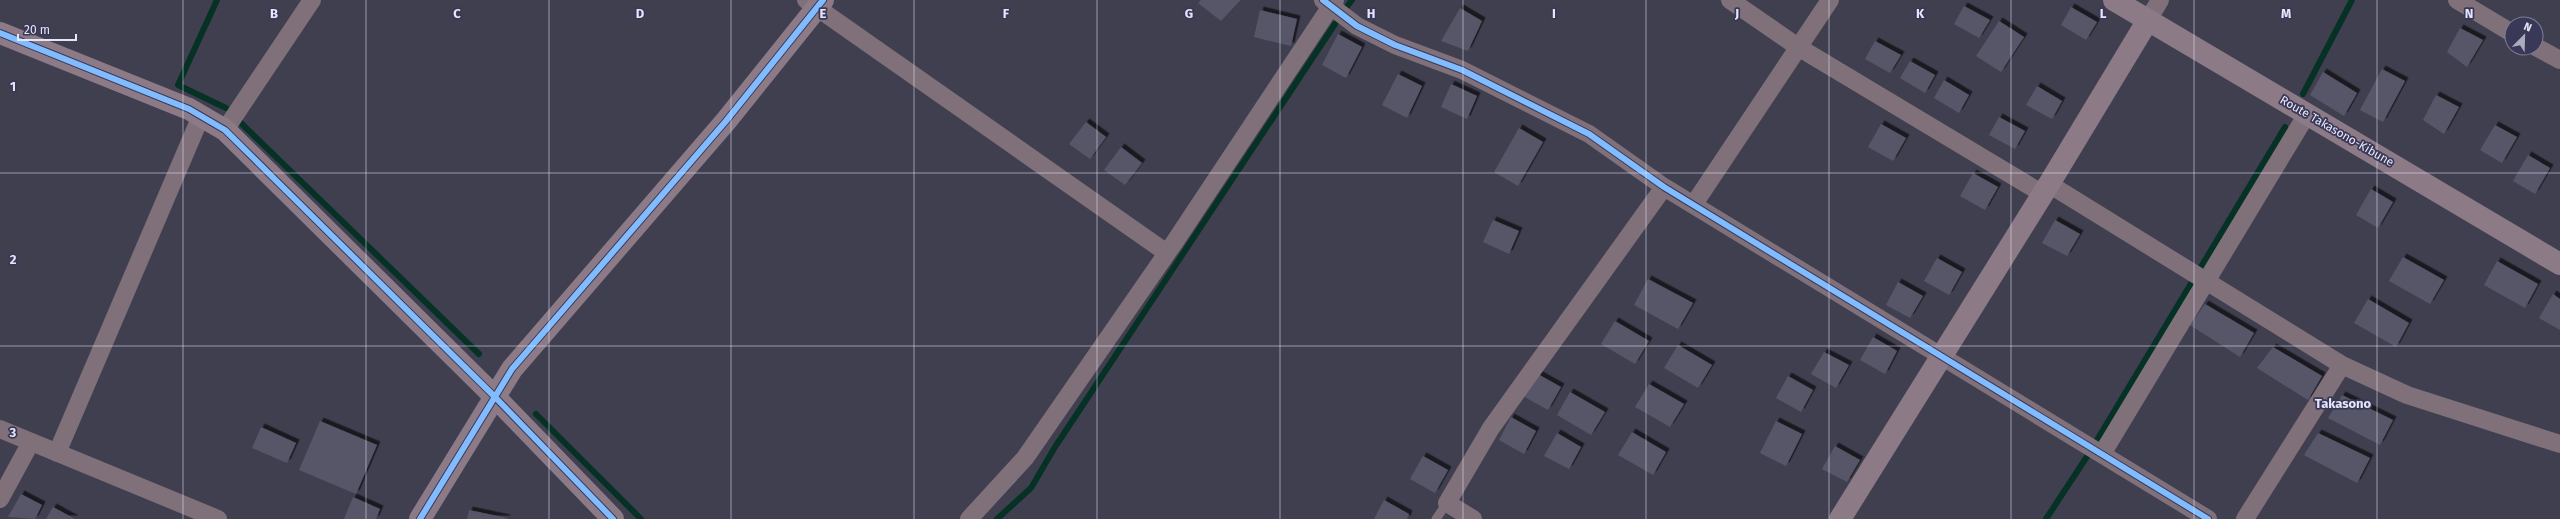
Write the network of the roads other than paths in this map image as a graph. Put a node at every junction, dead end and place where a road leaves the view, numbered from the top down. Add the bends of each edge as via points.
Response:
1 (312, 0) edge
2 (1730, 0) edge
3 (1830, 0) edge
4 (2114, 0) edge
5 (2160, 0) edge
6 (2457, 0) edge
7 (1329, 2) edge
8 (816, 3) edge
9 (2148, 20) junction
10 (2504, 28) edge
11 (0, 33) edge
12 (1798, 47) junction
13 (2544, 51) edge
14 (2560, 60) edge
15 (2307, 114) junction
16 (201, 116) junction
17 (225, 130) junction
18 (1664, 187) junction
19 (2046, 189) junction
20 (1694, 204) junction
21 (1168, 253) junction
22 (2560, 264) edge
23 (2202, 277) junction
24 (1942, 357) junction
25 (2342, 365) junction
26 (494, 396) junction
27 (0, 429) edge
28 (31, 442) junction
29 (2560, 444) edge
30 (2096, 451) junction
31 (57, 453) junction
32 (0, 499) edge
33 (1447, 503) junction
34 (218, 519) edge
35 (420, 519) edge
36 (613, 519) edge
37 (969, 519) edge
38 (1436, 519) edge
39 (1473, 519) edge
40 (1840, 519) edge
41 (2208, 519) edge
42 (2245, 519) edge

1 - 17 street
2 - 12 street
3 - 12 street
4 - 9 street, Route Takasono-Kibune
5 - 9 street
6 - 10 street
7 - 18 street via 1357,26 1395,45 1462,70 1589,134
7 - 21 street
8 - 21 street
8 - 26 street via 726,121 512,369
9 - 15 street, Route Takasono-Kibune
9 - 19 street
11 - 16 street
12 - 19 street
12 - 20 street
13 - 14 street
15 - 22 street, Route Takasono-Kibune
15 - 23 street
16 - 17 street
16 - 31 street
17 - 26 street
18 - 20 street
18 - 33 street via 1491,428
19 - 23 street
19 - 24 street
20 - 24 street
21 - 37 street via 1025,458
23 - 25 street
23 - 30 street
24 - 30 street
24 - 40 street
25 - 29 street via 2407,395
25 - 42 street
26 - 35 street
26 - 36 street
27 - 28 street
28 - 31 street
28 - 32 street
30 - 41 street
31 - 34 street
33 - 38 lane
33 - 39 street

